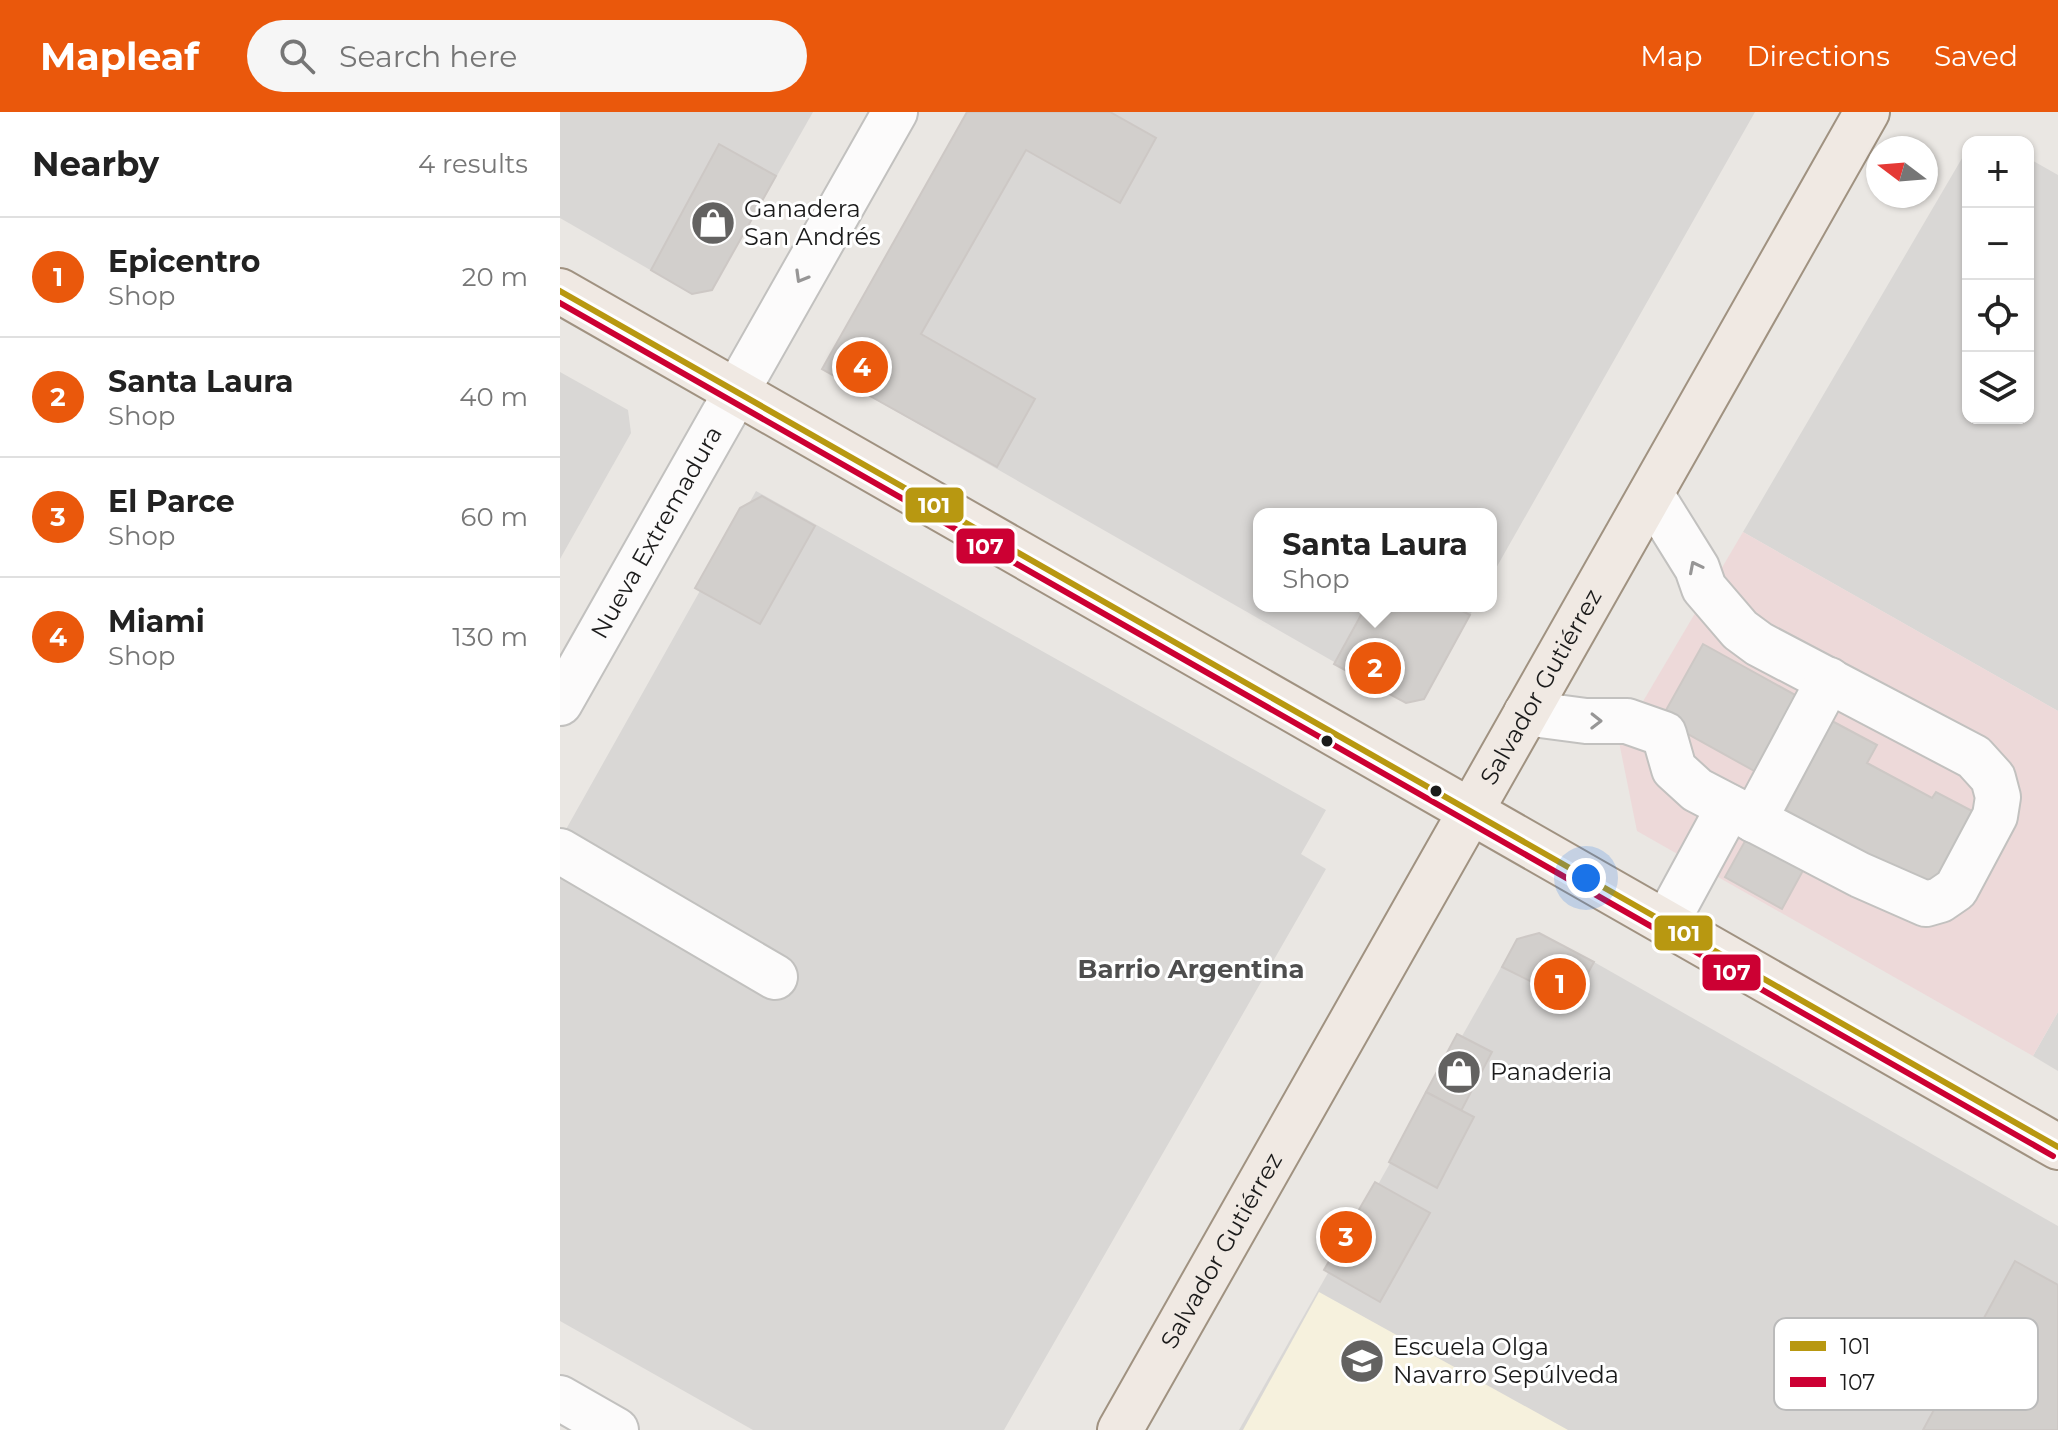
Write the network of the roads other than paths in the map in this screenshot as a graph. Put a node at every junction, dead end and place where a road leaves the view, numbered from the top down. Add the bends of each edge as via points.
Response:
1 (895, 112) edge
2 (1867, 112) edge
3 (560, 291) edge
4 (736, 392) junction
5 (1651, 494) junction
6 (1829, 680) junction
7 (560, 703) edge
8 (1526, 713) junction
9 (1470, 812) junction
10 (1742, 813) junction
11 (560, 851) edge
12 (1666, 923) junction
13 (775, 977) dead end
14 (2058, 1147) edge
15 (560, 1398) edge
16 (616, 1430) edge
17 (1120, 1430) edge

1 -> 4 street, Nueva Extremadura
2 - 5 main road, Salvador Gutiérrez
3 - 4 main road
4 - 7 street, Nueva Extremadura
4 - 9 main road
6 -> 5 street via 1740,630 1704,588
5 - 8 main road, Salvador Gutiérrez
6 - 10 street
6 - 10 street via 1974,757 1993,778 1995,816 1956,889 1926,904
8 - 9 main road, Salvador Gutiérrez
8 -> 10 street via 1627,721 1664,734 1674,769 1697,790
9 - 12 main road
9 - 17 main road, Salvador Gutiérrez
10 - 12 street
11 - 13 street
12 - 14 main road
15 - 16 street

